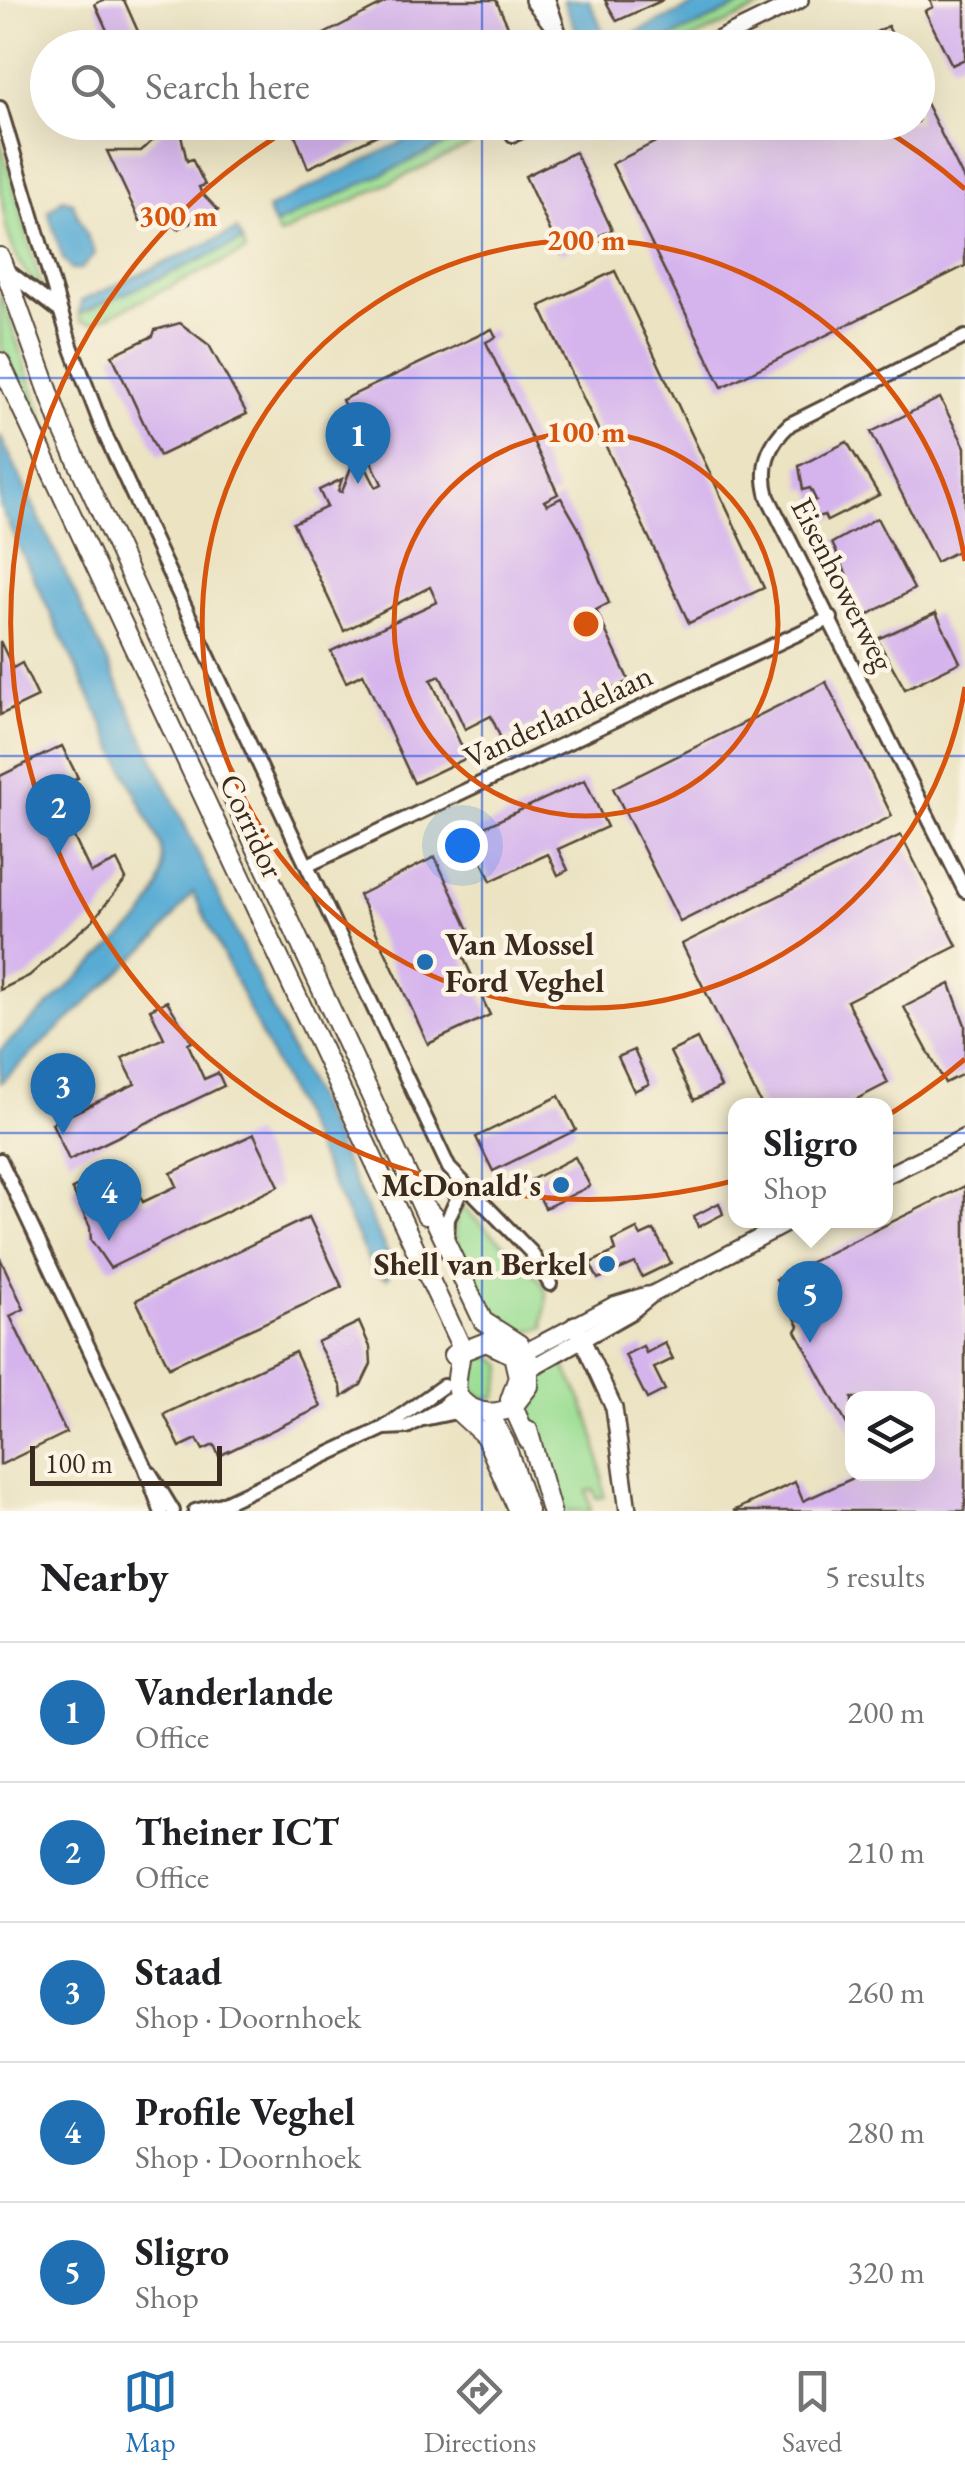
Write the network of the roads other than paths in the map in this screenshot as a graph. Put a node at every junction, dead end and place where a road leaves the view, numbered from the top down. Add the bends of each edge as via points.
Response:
1 (533, 0) edge
2 (547, 0) edge
3 (800, 0) edge
4 (554, 28) joint
5 (738, 30) edge
6 (0, 108) edge
7 (2, 262) edge
8 (59, 310) junction
9 (965, 337) edge
10 (0, 362) edge
11 (831, 618) junction
12 (308, 865) junction
13 (965, 891) edge
14 (965, 1137) edge
15 (0, 1160) edge
16 (893, 1172) edge
17 (464, 1186) junction
18 (424, 1206) junction
19 (778, 1228) edge
20 (448, 1244) junction
21 (550, 1284) dead end
22 (578, 1330) junction
23 (490, 1336) junction
24 (458, 1352) junction
25 (522, 1355) junction
26 (515, 1404) junction
27 (462, 1406) junction
28 (384, 1428) junction
29 (146, 1467) junction
30 (219, 1507) edge
31 (161, 1511) edge
32 (173, 1511) edge
33 (195, 1511) edge
34 (518, 1511) edge
35 (528, 1511) edge
36 (551, 1511) edge
37 (628, 1511) edge

1 - 4 street
2 - 4 street
3 - 5 street
6 - 8 street, Corridor
7 - 8 street, Corridor
7 - 18 main road, Corridor via 62,428
8 - 12 street, Corridor via 103,430
9 - 11 street, Eisenhowerweg via 776,436 763,476 768,497
10 - 24 main road, Corridor
11 - 12 street, Vanderlandelaan
11 - 13 street, Eisenhowerweg
12 - 17 street, Corridor via 442,1154
14 - 16 street
15 - 29 street
17 - 20 street via 448,1219
17 - 21 street, Corridor via 531,1252
18 - 20 main road, Corridor
18 - 23 main road, Corridor
19 - 22 street via 630,1312
20 - 23 main road, Corridor
22 - 25 street
22 - 25 street via 552,1336
22 - 37 street via 614,1408
23 - 24 main road
23 - 25 main road
24 - 27 main road
25 - 26 main road via 529,1386
26 - 27 main road
26 - 36 main road
27 - 28 street
27 - 28 street via 407,1427
27 - 34 main road via 486,1436
27 - 35 main road via 505,1443
28 - 30 street
29 - 31 street
29 - 32 street
30 - 33 street

